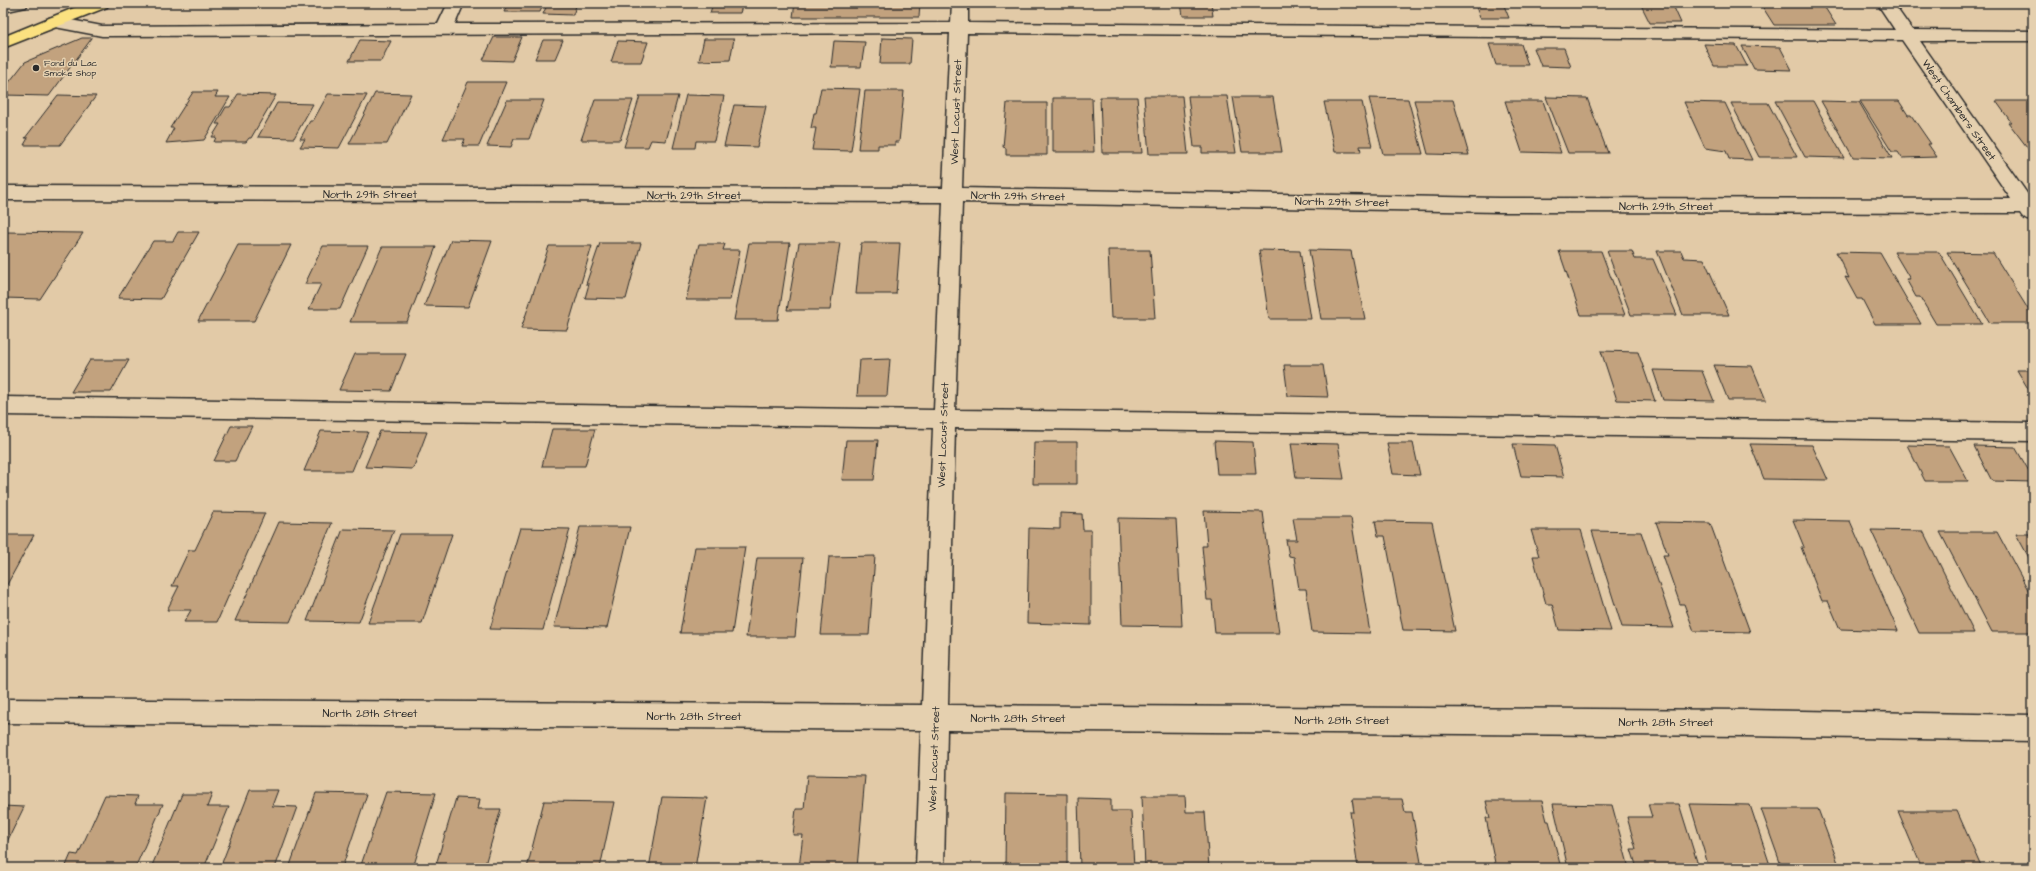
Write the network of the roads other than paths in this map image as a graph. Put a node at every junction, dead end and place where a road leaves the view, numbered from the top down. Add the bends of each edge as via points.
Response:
1 (20, 3) edge
2 (101, 3) edge
3 (456, 3) edge
4 (960, 3) edge
5 (1885, 3) edge
6 (3, 7) edge
7 (56, 22) junction
8 (959, 28) junction
9 (444, 30) junction
10 (1907, 35) junction
11 (2033, 36) edge
12 (3, 43) edge
13 (3, 193) edge
14 (954, 195) junction
15 (2030, 210) edge
16 (3, 406) edge
17 (944, 419) junction
18 (2033, 432) edge
19 (3, 711) edge
20 (935, 717) junction
21 (2033, 728) edge
22 (930, 868) edge

1 - 6 street
2 - 7 main road
3 - 9 street
4 - 8 street, West Locust Street
5 - 10 street, West Chambers Street
7 - 9 street via 102,31
7 - 12 main road
8 - 9 street
8 - 10 street
8 - 14 street, West Locust Street
10 - 11 street
10 - 15 street, West Chambers Street
13 - 14 street, North 29th Street
14 - 15 street, North 29th Street via 1499,205
14 - 17 street, West Locust Street
16 - 17 street
17 - 18 street
17 - 20 street, West Locust Street
19 - 20 street, North 28th Street
20 - 21 street, North 28th Street via 1740,722
20 - 22 street, West Locust Street

